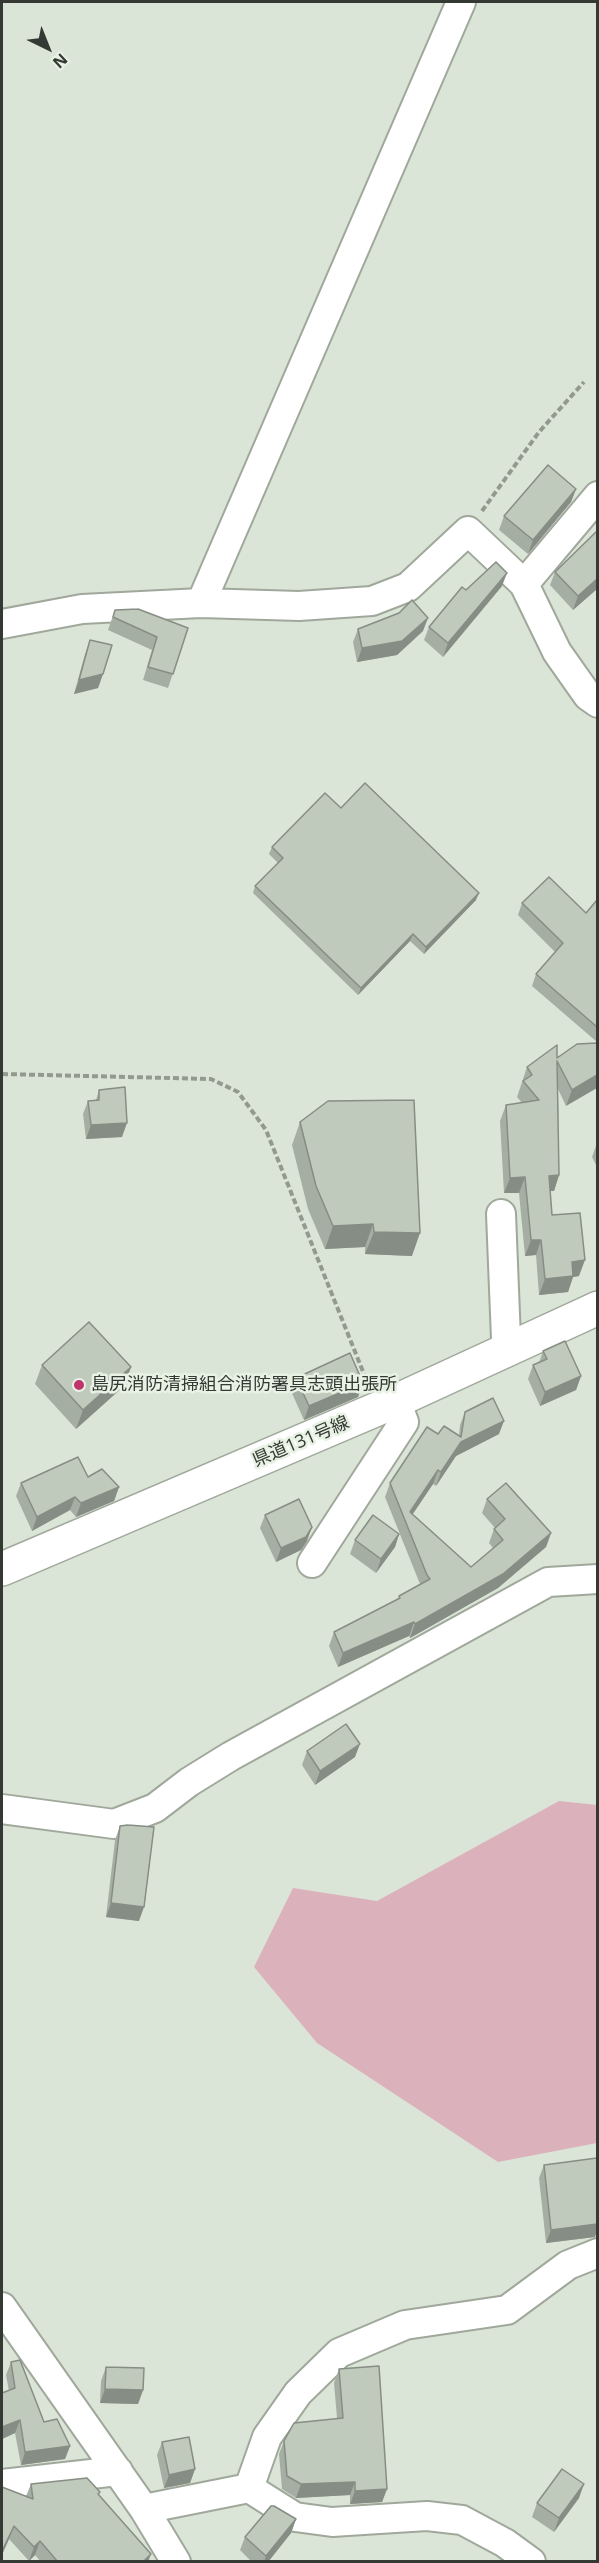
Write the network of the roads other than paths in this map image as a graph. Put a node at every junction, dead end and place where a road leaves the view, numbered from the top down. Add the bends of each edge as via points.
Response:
1 (461, 2) edge
2 (597, 496) edge
3 (524, 585) junction
4 (201, 603) junction
5 (2, 624) edge
6 (597, 703) edge
7 (501, 1214) dead end
8 (597, 1308) edge
9 (509, 1350) junction
10 (387, 1405) junction
11 (312, 1563) dead end
12 (2, 1569) edge
13 (597, 1579) edge
14 (2, 1809) edge
15 (597, 2253) edge
16 (2, 2307) edge
17 (118, 2471) junction
18 (2, 2484) edge
19 (249, 2488) junction
20 (144, 2509) junction
21 (176, 2562) edge
22 (531, 2562) edge

1 - 4 street
2 - 3 street
3 - 4 street via 468,531 408,587 372,601 299,606
3 - 6 street via 557,652
4 - 5 street via 81,609
7 - 9 street
8 - 9 main road, 県道131号線
9 - 10 main road, 県道131号線
10 - 11 street via 404,1422
10 - 12 main road, 県道131号線
13 - 14 street via 549,1582 231,1756 155,1808 114,1824
15 - 19 street via 568,2265 507,2310 405,2325 339,2352 298,2393 267,2437
16 - 17 street
17 - 18 street
17 - 20 street
19 - 20 street
19 - 22 street via 295,2517 332,2522 427,2516 462,2520
20 - 21 street

